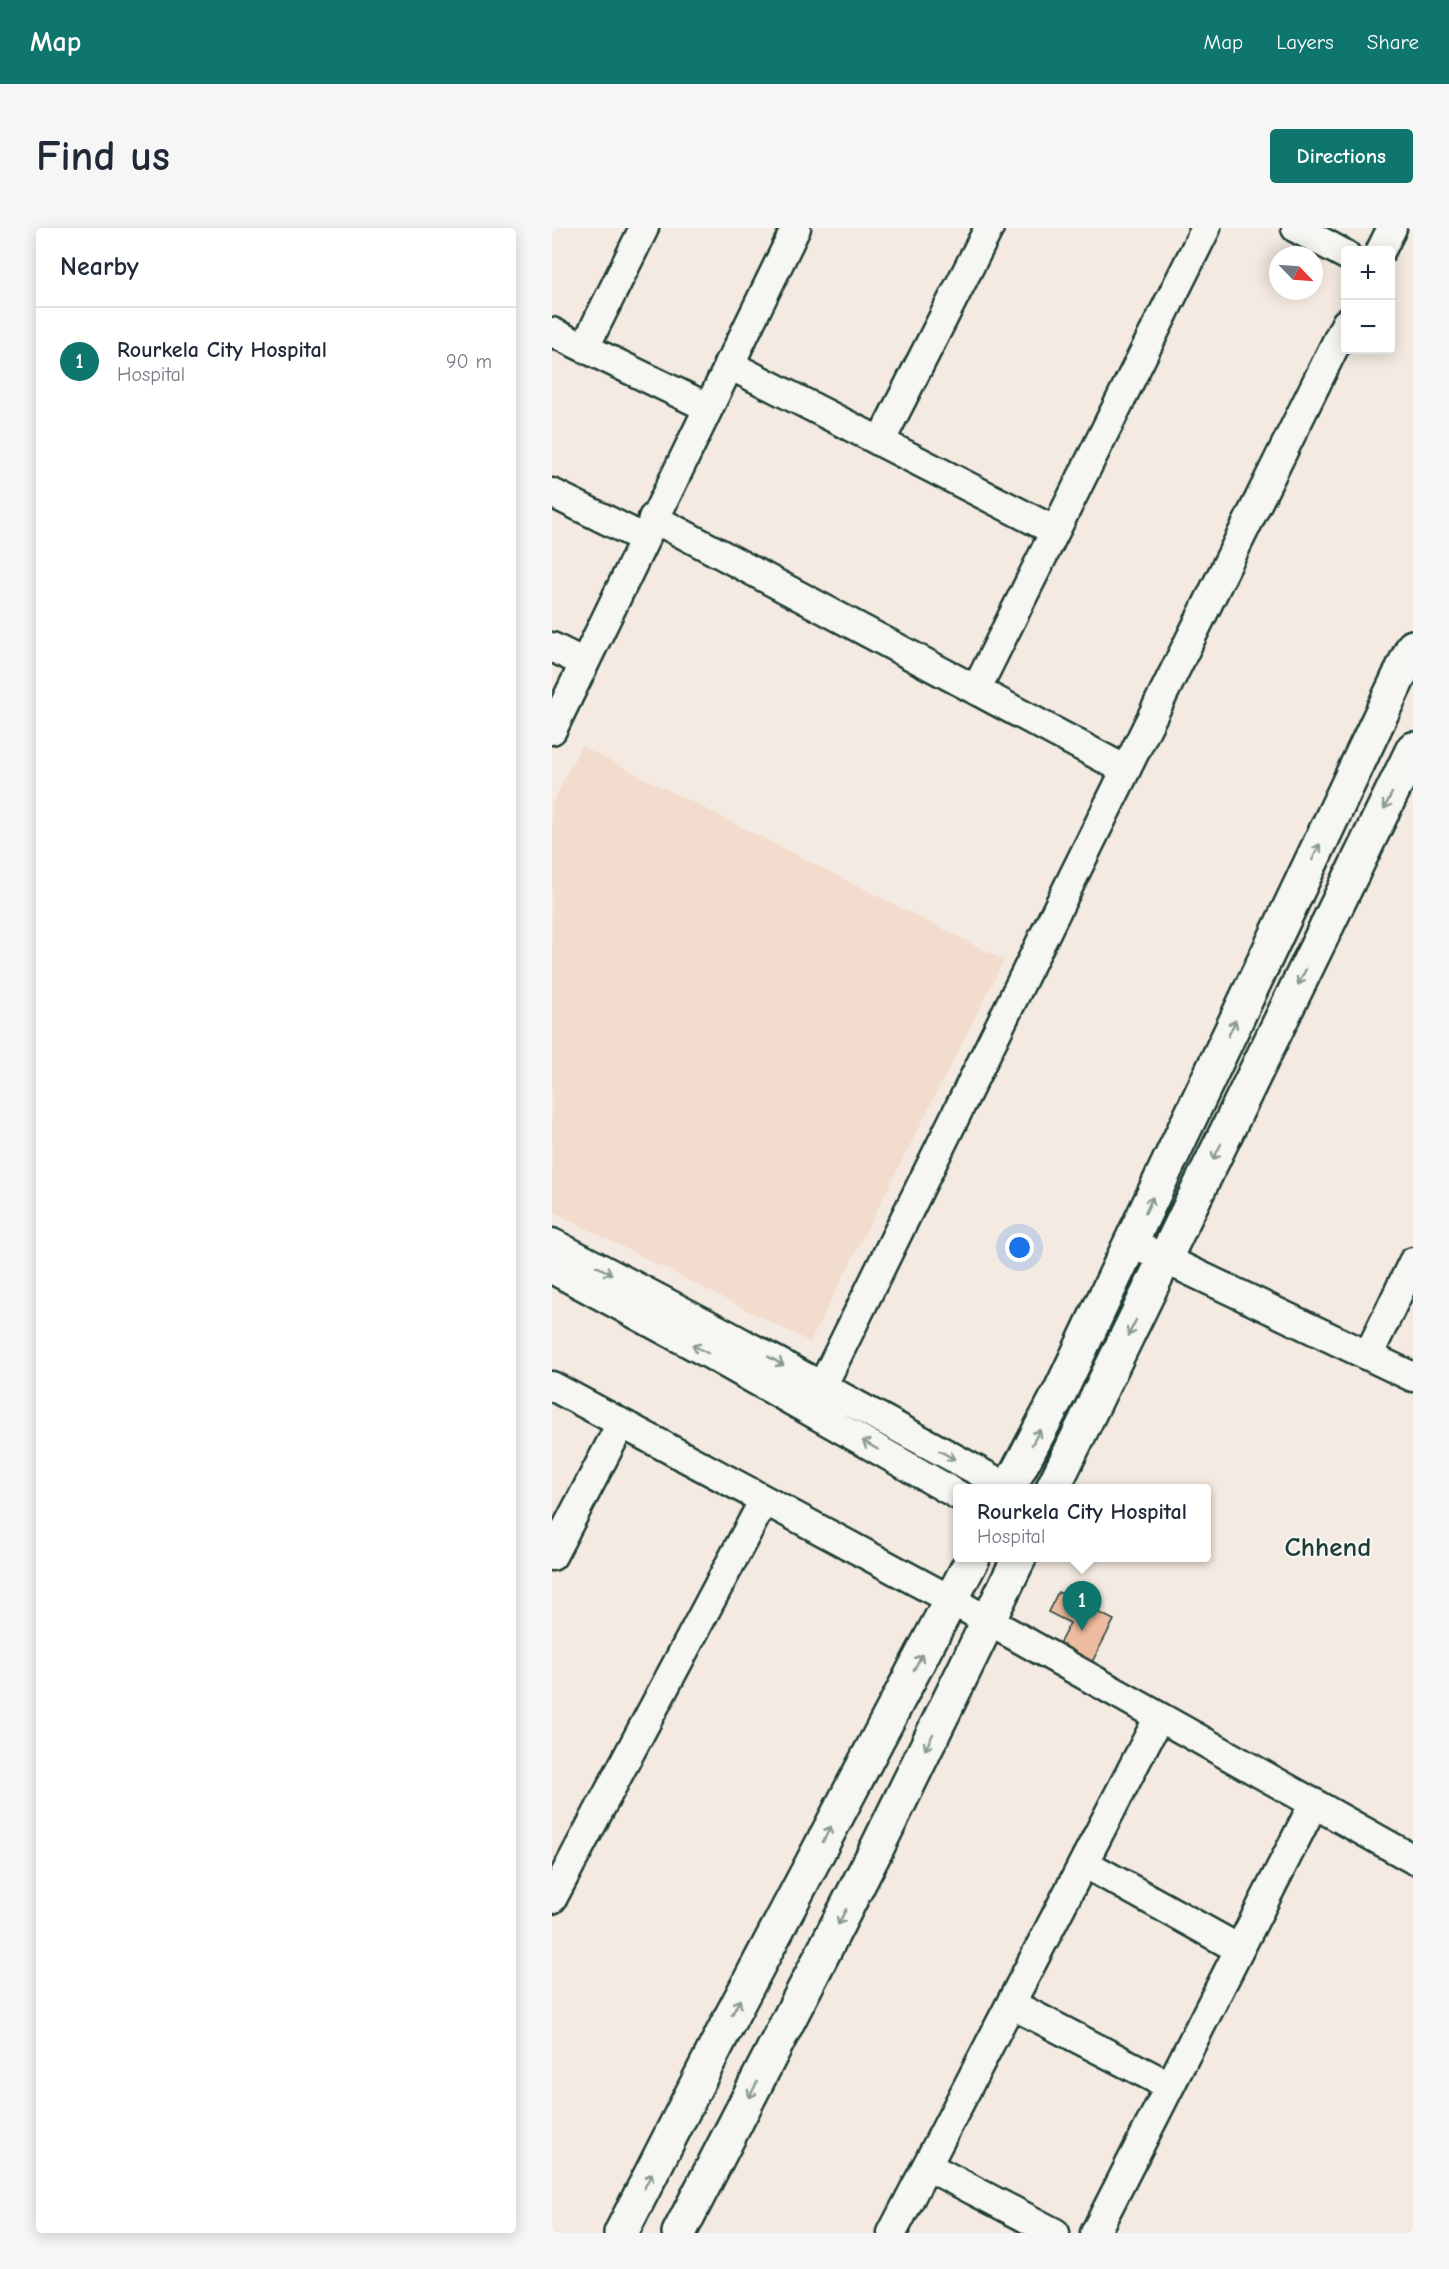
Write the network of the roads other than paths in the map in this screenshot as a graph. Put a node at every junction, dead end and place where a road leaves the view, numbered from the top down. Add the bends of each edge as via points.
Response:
1 (644, 228) edge
2 (796, 228) edge
3 (989, 228) edge
4 (1206, 228) edge
5 (1296, 228) edge
6 (1392, 228) edge
7 (1383, 246) edge
8 (1341, 252) edge
9 (552, 332) edge
10 (1341, 333) edge
11 (585, 347) junction
12 (728, 364) junction
13 (707, 407) junction
14 (880, 442) junction
15 (552, 493) edge
16 (648, 528) junction
17 (1055, 531) junction
18 (552, 647) edge
19 (1413, 647) edge
20 (584, 663) junction
21 (976, 690) junction
22 (552, 730) edge
23 (1413, 749) edge
24 (1126, 770) junction
25 (552, 1243) edge
26 (1131, 1243) junction
27 (1165, 1260) junction
28 (1413, 1262) edge
29 (552, 1269) edge
30 (1368, 1356) junction
31 (1413, 1377) edge
32 (552, 1386) edge
33 (816, 1399) junction
34 (621, 1424) junction
35 (1000, 1484) edge
36 (1011, 1484) edge
37 (1055, 1484) edge
38 (953, 1492) edge
39 (764, 1500) junction
40 (552, 1556) edge
41 (970, 1562) edge
42 (1017, 1562) edge
43 (951, 1600) junction
44 (988, 1621) junction
45 (1159, 1717) junction
46 (1314, 1803) junction
47 (1413, 1859) edge
48 (1084, 1863) junction
49 (552, 1899) edge
50 (1239, 1949) junction
51 (1011, 2004) junction
52 (1170, 2086) junction
53 (927, 2166) junction
54 (621, 2233) edge
55 (679, 2233) edge
56 (892, 2233) edge
57 (1055, 2233) edge
58 (1095, 2233) edge

1 - 11 street
2 - 12 street
3 - 14 street
4 - 17 street
5 - 8 street
6 - 7 street
9 - 11 street
10 - 24 street
11 - 13 street
12 - 13 street
12 - 14 street
13 - 16 street
14 - 17 street
15 - 16 street
16 - 20 street
16 - 21 street
17 - 21 street
18 - 20 street
26 -> 19 street
20 - 22 street
21 - 24 street
23 -> 27 street
24 - 33 street
25 -> 33 street
26 - 27 street
36 -> 26 street
27 - 30 street
27 -> 37 street
28 - 30 street
33 -> 29 street
30 - 31 street
32 - 34 street
33 -> 35 street
38 -> 33 street
34 - 39 street
34 - 40 street
39 - 43 street
39 - 49 street
41 - 43 street
42 - 44 street
43 - 44 street
54 -> 43 street
44 - 45 street
44 -> 55 street via 877,1848
45 - 46 street
45 - 48 street
46 - 47 street
46 - 50 street
48 - 50 street
48 - 51 street
50 - 52 street
51 - 52 street
51 - 53 street
52 - 58 street
53 - 56 street
53 - 57 street

